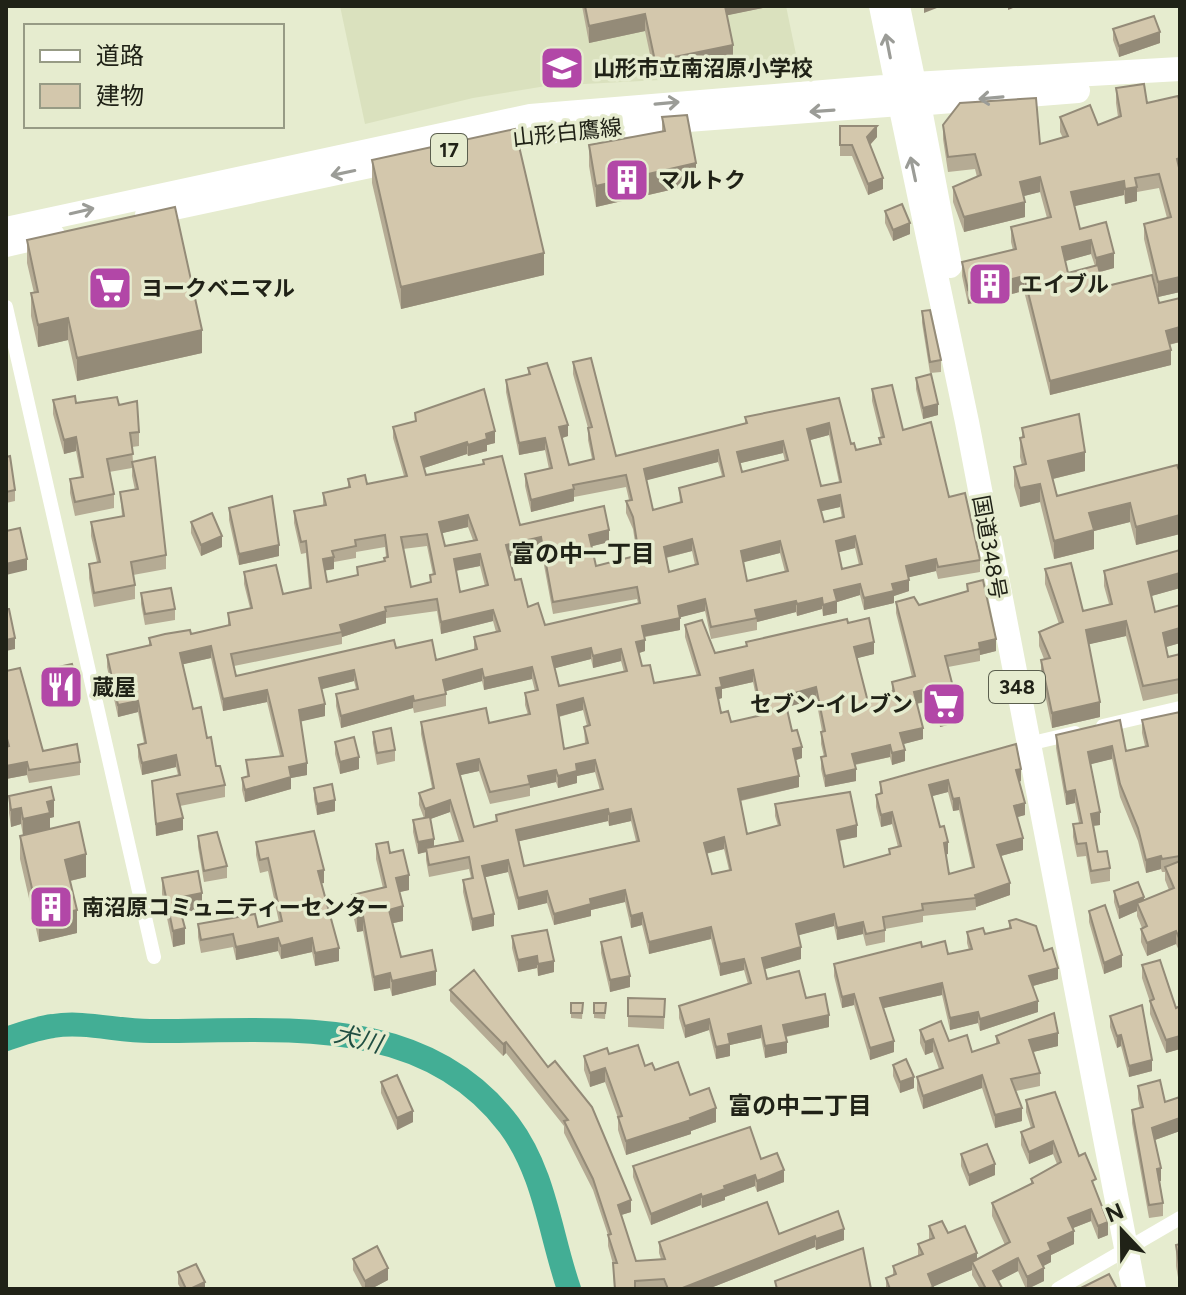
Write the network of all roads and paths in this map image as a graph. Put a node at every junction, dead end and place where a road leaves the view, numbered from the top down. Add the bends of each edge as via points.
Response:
1 (880, 6) edge
2 (899, 6) edge
3 (1180, 69) edge
4 (1180, 83) edge
5 (907, 94) junction
6 (6, 228) edge
7 (6, 246) edge
8 (6, 307) edge
9 (1180, 708) edge
10 (1041, 741) junction
11 (154, 957) dead end
12 (1180, 1218) edge
13 (1132, 1248) junction
14 (1058, 1289) edge
15 (1134, 1289) edge
16 (1144, 1289) edge

5 -> 1 main road
2 - 5 main road
3 - 5 highway
4 -> 5 highway
6 -> 5 main road, 山形白鷹線 / 17 via 530,115
5 -> 7 main road, 山形白鷹線 / 17 via 524,135
5 - 10 highway, 国道348号 / 348
13 -> 5 highway, 国道348号 / 348
8 - 11 street
9 - 10 street
10 - 13 highway, 国道348号 / 348
12 - 13 street
13 - 14 street
13 - 15 highway, 国道348号 / 348
13 - 16 highway, 国道348号 / 348

